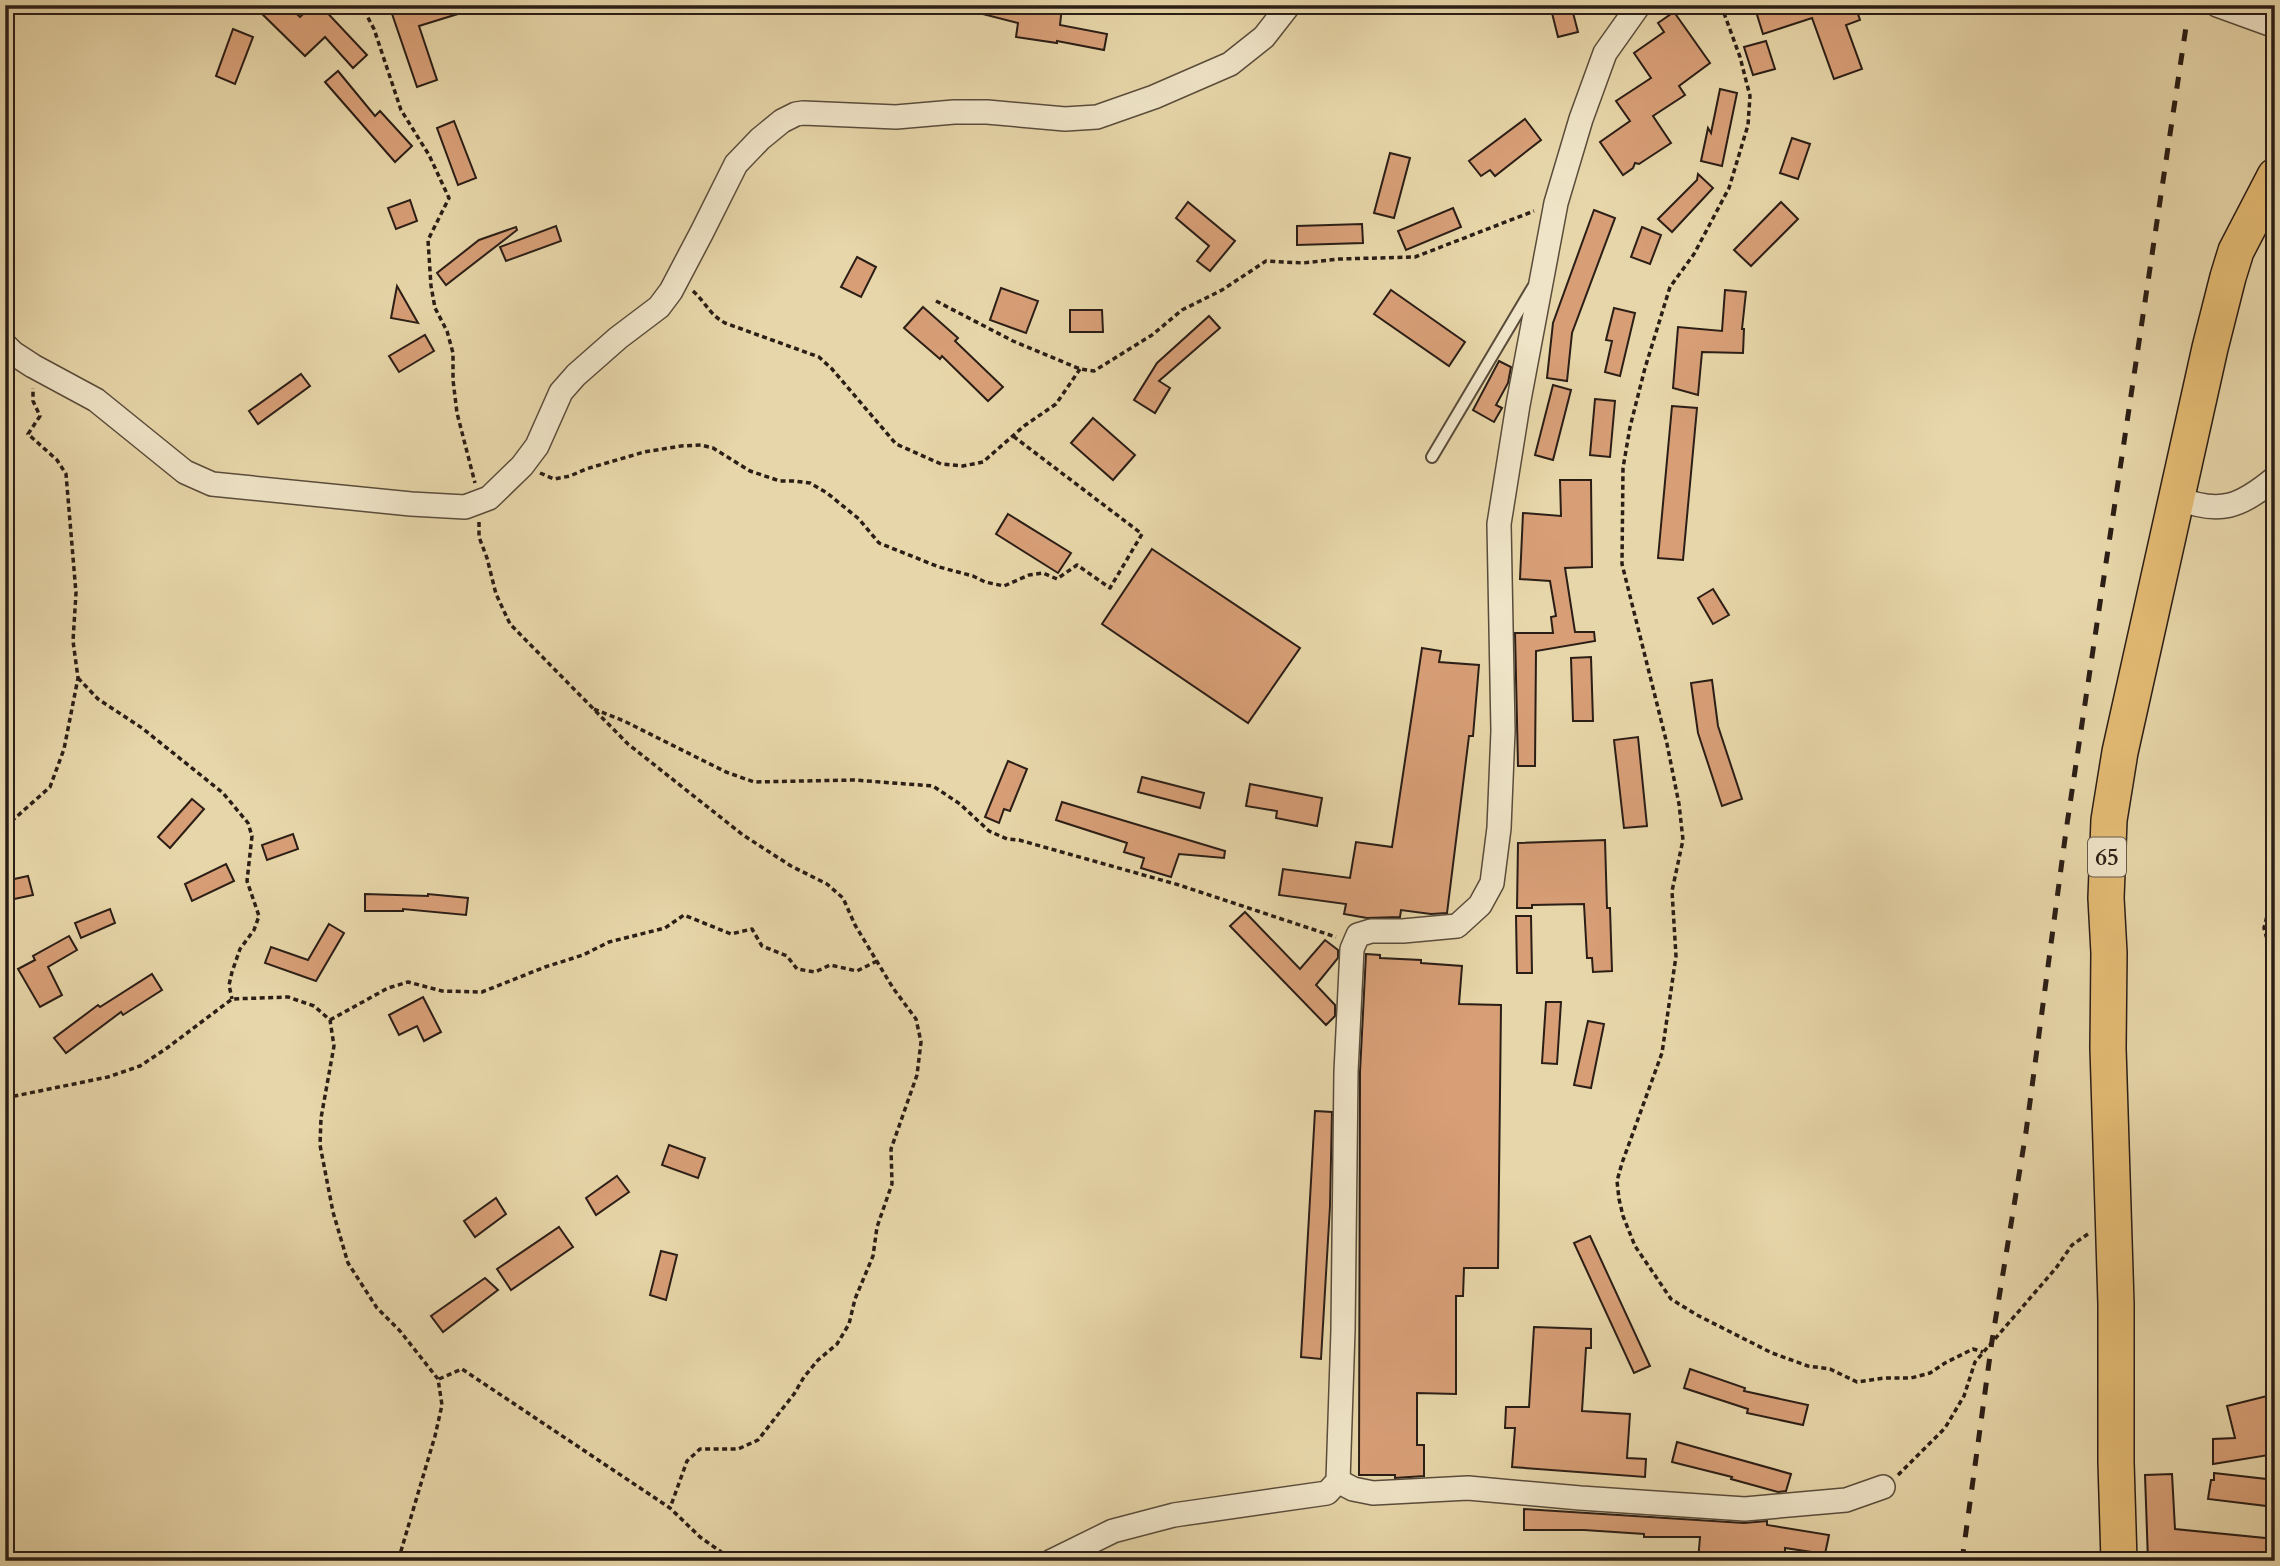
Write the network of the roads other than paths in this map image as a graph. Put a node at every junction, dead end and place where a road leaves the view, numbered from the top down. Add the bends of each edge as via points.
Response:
1 (1289, 5) edge
2 (1639, 5) edge
3 (2217, 5) edge
4 (2275, 26) edge
5 (2275, 176) edge
6 (1542, 273) junction
7 (5, 345) edge
8 (1432, 457) dead end
9 (2275, 478) edge
10 (2177, 498) junction
11 (1338, 1482) junction
12 (1883, 1487) road end
13 (1052, 1561) edge
14 (2119, 1561) edge

1 - 7 street via 1265,37 1230,64 1097,117 987,112 896,117 796,114 782,121 736,164 659,307 561,392 523,466 489,498 465,507 212,484 185,472 96,400
2 - 6 street via 1605,52 1584,107 1556,203
3 - 4 street
5 - 10 main road, 65 via 2235,251
6 - 8 lane
6 - 11 street via 1499,524 1503,731 1492,883 1480,905 1457,926 1371,931 1358,935 1352,949
9 - 10 street via 2239,502 2219,508
10 - 14 main road, 65 via 2109,820 2106,898
11 - 12 street via 1373,1493 1468,1488 1745,1509 1846,1500
11 - 13 street via 1327,1493 1174,1515 1113,1531

